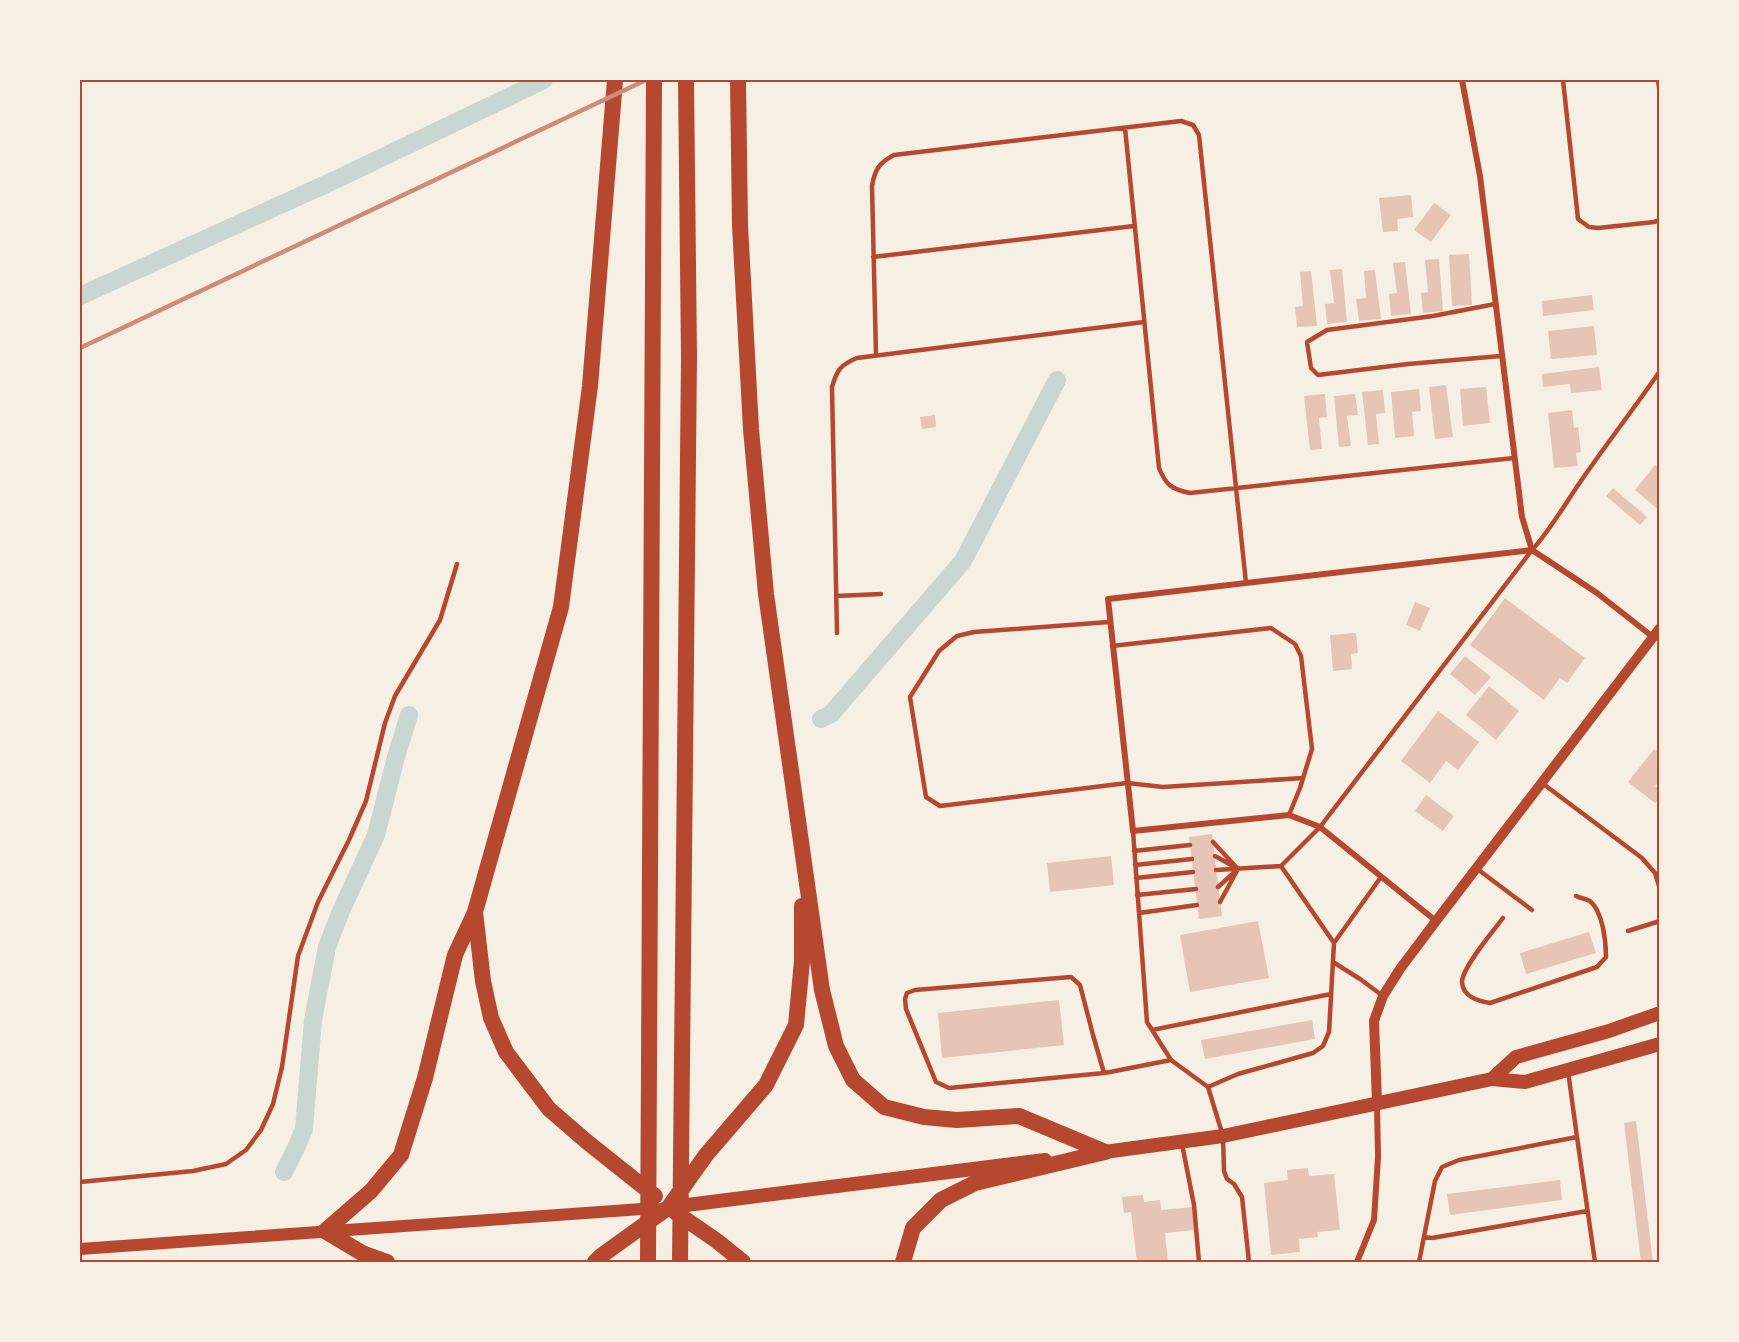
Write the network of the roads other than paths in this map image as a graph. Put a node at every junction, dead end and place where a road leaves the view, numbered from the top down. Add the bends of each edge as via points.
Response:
1 (615, 80) edge
2 (654, 80) edge
3 (686, 80) edge
4 (738, 80) edge
5 (1462, 80) edge
6 (1563, 80) edge
7 (1658, 80) edge
8 (1659, 95) edge
9 (1125, 128) junction
10 (1659, 220) edge
11 (1134, 226) junction
12 (873, 256) junction
13 (1495, 304) junction
14 (1144, 322) junction
15 (876, 356) junction
16 (1501, 356) junction
17 (1659, 371) edge
18 (1514, 458) junction
19 (1236, 488) junction
20 (1532, 550) junction
21 (458, 564) dead end
22 (1246, 583) junction
23 (881, 594) dead end
24 (836, 596) junction
25 (1109, 622) junction
26 (1656, 632) edge
27 (837, 633) dead end
28 (1112, 646) junction
29 (1303, 778) junction
30 (1127, 783) junction
31 (1542, 783) junction
32 (1289, 815) junction
33 (1320, 827) junction
34 (1133, 831) junction
35 (802, 842) junction
36 (1213, 842) dead end
37 (1190, 844) dead end
38 (1134, 851) junction
39 (1215, 856) dead end
40 (1192, 859) dead end
41 (1135, 865) junction
42 (1281, 866) junction
43 (1476, 868) junction
44 (1238, 869) junction
45 (1216, 870) dead end
46 (1193, 872) dead end
47 (1381, 877) junction
48 (1136, 878) junction
49 (1218, 887) dead end
50 (1196, 889) dead end
51 (1659, 889) edge
52 (1137, 895) junction
53 (1576, 896) dead end
54 (1220, 902) dead end
55 (1197, 905) dead end
56 (1532, 909) dead end
57 (475, 912) junction
58 (1138, 913) junction
59 (1503, 918) dead end
60 (1436, 921) junction
61 (1659, 921) edge
62 (1628, 931) dead end
63 (1334, 943) junction
64 (1333, 962) junction
65 (1331, 994) junction
66 (1383, 996) junction
67 (1659, 1013) edge
68 (1152, 1030) junction
69 (1659, 1044) edge
70 (1171, 1060) junction
71 (1568, 1071) junction
72 (1104, 1073) junction
73 (1492, 1079) junction
74 (1208, 1087) junction
75 (1377, 1102) junction
76 (1224, 1136) junction
77 (1577, 1137) junction
78 (1181, 1142) junction
79 (1105, 1152) junction
80 (80, 1182) edge
81 (669, 1207) junction
82 (1587, 1211) junction
83 (325, 1232) junction
84 (1424, 1238) junction
85 (80, 1249) edge
86 (387, 1263) edge
87 (595, 1263) edge
88 (648, 1263) edge
89 (680, 1263) edge
90 (743, 1263) edge
91 (903, 1263) edge
92 (1199, 1263) edge
93 (1249, 1263) edge
94 (1357, 1263) edge
95 (1419, 1263) edge
96 (1594, 1263) edge

1 - 57 highway via 590,386 561,607
2 - 88 highway
3 - 89 highway via 689,357
4 - 35 highway via 740,225 751,429 766,594
5 - 13 street via 1480,176
6 - 10 lane via 1578,219 1598,228
7 - 8 lane
9 - 11 lane
9 - 12 lane via 894,155 882,162 874,175
9 - 19 lane via 1181,121 1193,126 1199,135
11 - 12 lane
11 - 14 lane
12 - 15 lane
13 - 16 street
13 - 16 lane via 1327,330 1307,342 1311,368 1318,375
14 - 15 lane
14 - 19 lane via 1159,468 1165,482 1190,493
15 - 24 lane via 844,363 832,387
16 - 18 street
17 - 20 lane
18 - 19 lane
18 - 20 street via 1522,516
19 - 22 lane
20 - 22 street
20 - 26 street
20 - 33 lane
21 - 80 lane via 440,620 395,696 366,801 318,902 298,956 282,1067 273,1104 261,1130 246,1150 226,1164
22 - 25 street via 1108,599
23 - 24 lane
24 - 27 lane
25 - 28 street
25 - 30 lane via 957,636 939,651 910,697 926,797 940,806
26 - 31 street
28 - 29 lane via 1271,628 1284,636 1295,644 1301,656 1312,748
28 - 30 street
29 - 30 lane via 1163,787
29 - 32 lane
30 - 34 street
31 - 43 street
31 - 51 lane via 1642,858 1655,873
32 - 33 street
32 - 34 street
33 - 42 lane
33 - 47 street
34 - 38 lane
35 - 79 highway via 822,990 836,1046 853,1080 884,1107 924,1118 1019,1116
35 - 81 highway via 802,961 796,1025 766,1085 706,1155
36 - 44 lane
37 - 38 lane
38 - 41 lane
39 - 44 lane
40 - 41 lane
41 - 48 lane
42 - 44 lane
42 - 63 lane
43 - 56 lane
43 - 60 street
44 - 45 lane
44 - 49 lane
44 - 54 lane
46 - 48 lane
47 - 60 street
47 - 63 lane
48 - 52 lane
50 - 52 lane
52 - 58 lane
53 - 59 lane via 1589,901 1598,911 1606,957 1596,966 1490,1003 1477,1001 1466,993 1462,982 1466,969
55 - 58 lane
57 - 81 highway via 491,1018 506,1052 549,1109
57 - 83 highway via 455,955 425,1078 401,1155 371,1191
58 - 68 lane via 1147,1022
60 - 66 street
61 - 62 lane
63 - 64 lane
64 - 65 lane
64 - 66 lane
65 - 68 lane
65 - 74 lane via 1329,1032 1323,1046 1313,1053 1238,1074
66 - 75 street via 1374,1021
67 - 73 main road via 1516,1058
68 - 70 lane
69 - 71 main road
70 - 72 lane
70 - 74 lane
71 - 73 main road via 1525,1082
71 - 77 lane
72 - 72 lane via 949,1088 936,1082 906,1009 907,993 1071,977 1080,985
73 - 75 main road
74 - 76 lane
75 - 76 main road
75 - 94 street via 1374,1220
76 - 78 main road
76 - 93 lane via 1224,1171 1242,1197
77 - 82 lane
77 - 84 lane via 1459,1160 1442,1167
78 - 79 main road
78 - 92 lane via 1194,1205
79 - 81 main road
79 - 91 highway via 975,1183 941,1200 913,1228
81 - 83 main road
81 - 87 highway
81 - 90 highway
82 - 84 lane
82 - 96 lane
83 - 85 main road
83 - 86 highway
84 - 95 lane

